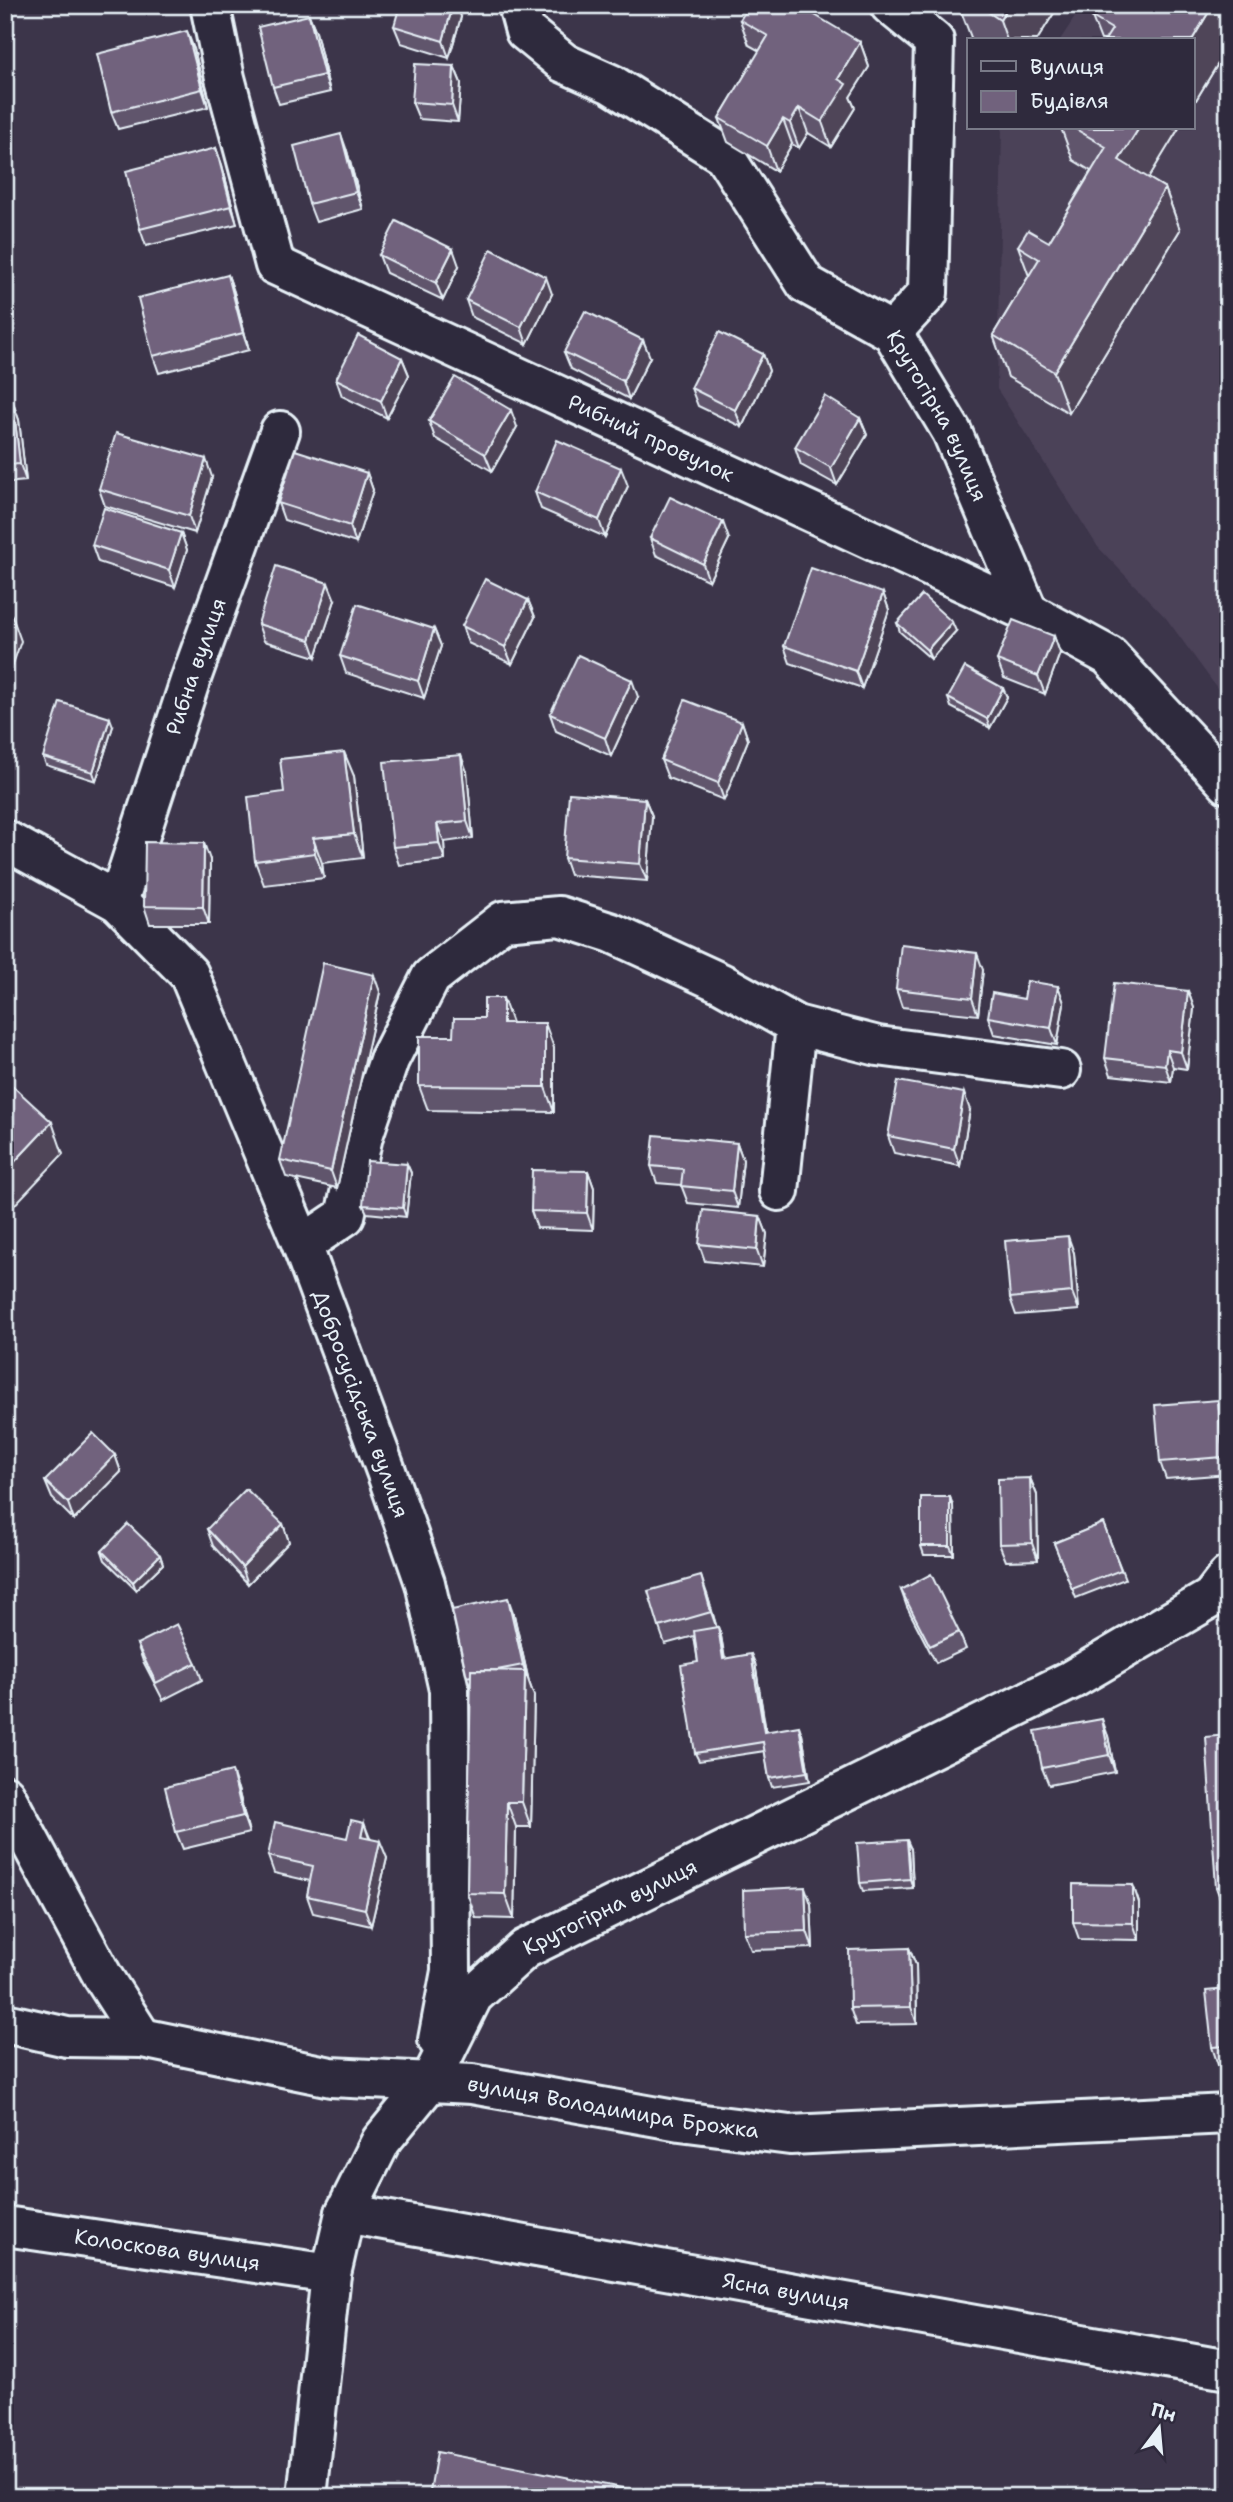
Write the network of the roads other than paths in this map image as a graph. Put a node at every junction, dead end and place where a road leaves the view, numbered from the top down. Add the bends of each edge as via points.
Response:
1 (210, 5) edge
2 (519, 5) edge
3 (890, 5) edge
4 (892, 332) junction
5 (279, 431) dead end
6 (1028, 612) junction
7 (1228, 784) edge
8 (5, 840) edge
9 (118, 902) junction
10 (796, 1025) junction
11 (1061, 1070) dead end
12 (779, 1191) dead end
13 (302, 1245) junction
14 (1228, 1576) edge
15 (5, 1795) edge
16 (5, 2023) edge
17 (142, 2038) junction
18 (431, 2080) junction
19 (1228, 2114) edge
20 (345, 2213) junction
21 (5, 2227) edge
22 (331, 2274) junction
23 (1228, 2370) edge
24 (307, 2497) edge

1 - 6 street, Рибний провулок via 275,265
2 - 4 street, Крутогірна вулиця via 525,31 564,63 611,83 724,155 806,284
3 - 4 street via 934,41 928,293
4 - 6 street, Крутогірна вулиця via 952,432
5 - 9 street, Рибна вулиця
6 - 7 street via 1109,656
8 - 9 street, Добросусідська вулиця
9 - 13 street, Добросусідська вулиця via 189,974
10 - 11 street via 878,1046
10 - 12 street
10 - 13 street via 612,933 559,916 503,921 431,977 389,1060 363,1136 345,1216
13 - 18 street, Добросусідська вулиця via 425,1583 449,1690 450,1971
14 - 18 street, Крутогірна вулиця via 1211,1598 1072,1680 525,1949 473,1996
15 - 17 street via 103,1977
16 - 17 street, вулиця Володимира Брожка via 66,2036
17 - 18 street, вулиця Володимира Брожка via 331,2077
18 - 19 street, вулиця Володимира Брожка via 680,2121 790,2134
18 - 20 street, Крутогірна вулиця via 381,2141
20 - 22 street, Крутогірна вулиця
20 - 23 street, Ясна вулиця
21 - 22 street, Колоскова вулиця
22 - 24 street, Крутогірна вулиця

